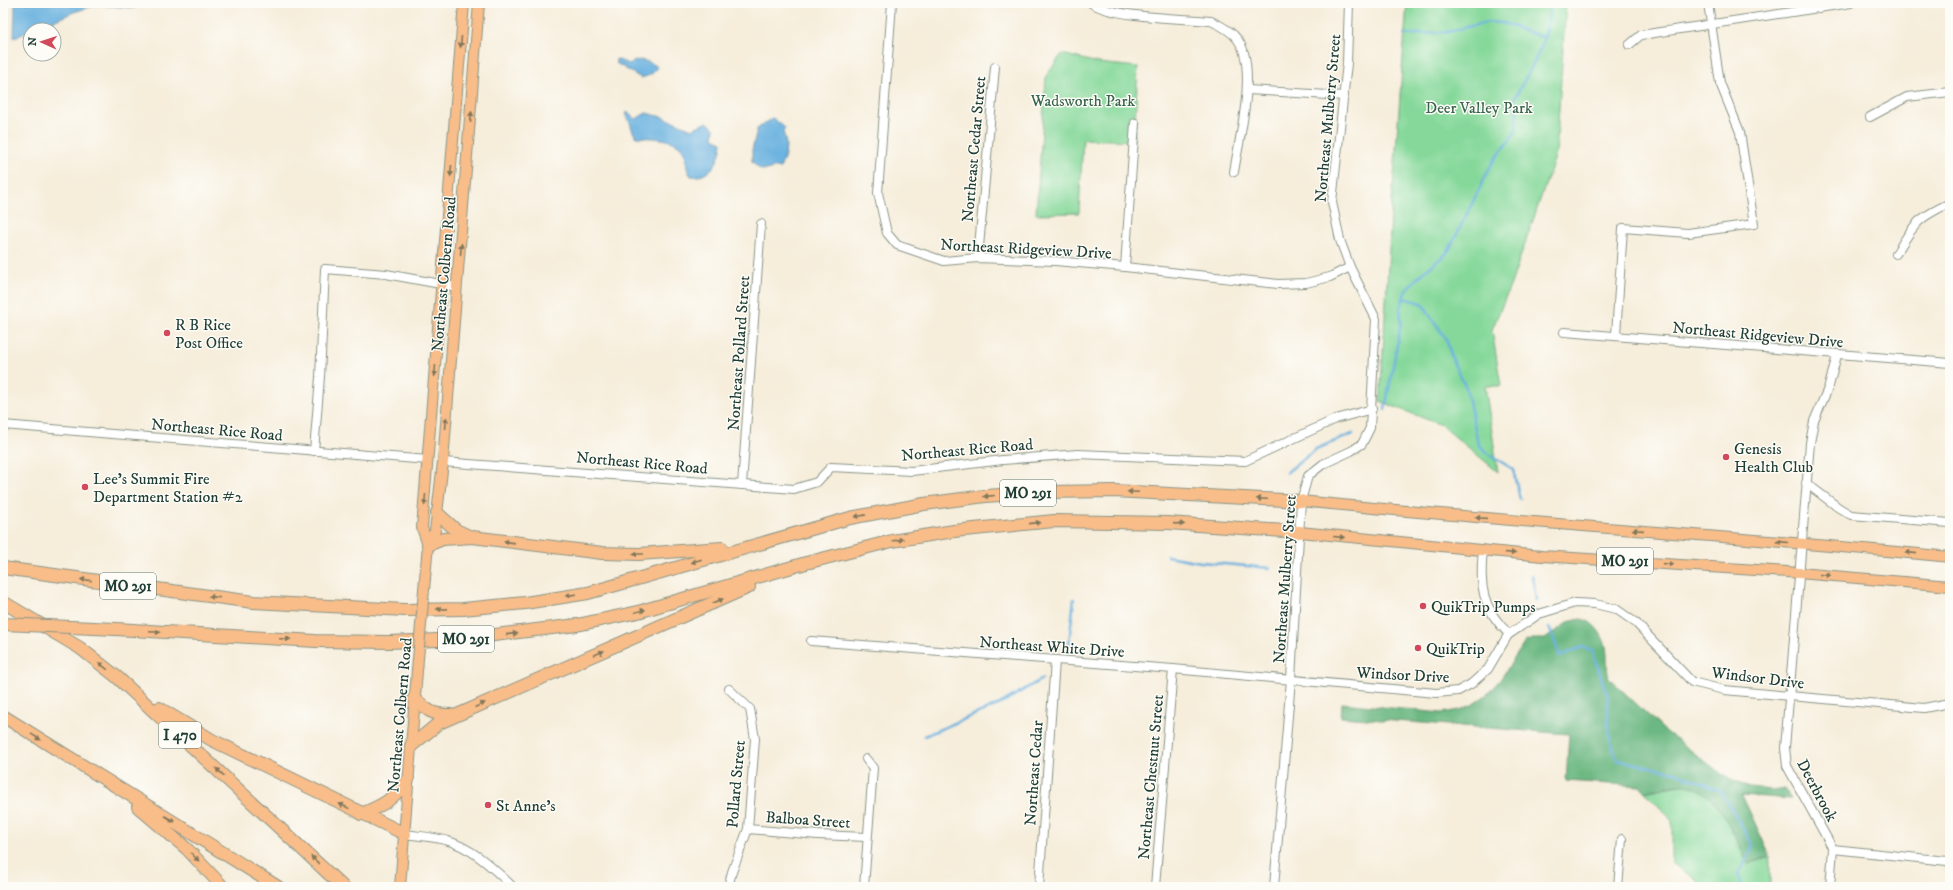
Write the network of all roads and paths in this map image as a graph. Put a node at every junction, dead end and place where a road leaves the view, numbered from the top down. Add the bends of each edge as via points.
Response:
1 (464, 3) edge
2 (479, 3) edge
3 (892, 3) edge
4 (1091, 3) edge
5 (1349, 3) edge
6 (1708, 3) edge
7 (1851, 3) edge
8 (1711, 24) junction
9 (1629, 45) dead end
10 (995, 67) dead end
11 (1248, 90) junction
12 (1950, 92) edge
13 (1344, 96) junction
14 (1870, 117) dead end
15 (1135, 123) dead end
16 (1234, 172) dead end
17 (1950, 203) edge
18 (761, 224) dead end
19 (1896, 254) dead end
20 (978, 258) junction
21 (1124, 267) junction
22 (1350, 267) junction
23 (442, 284) junction
24 (458, 287) junction
25 (1564, 332) dead end
26 (1616, 335) junction
27 (1837, 355) junction
28 (1950, 364) edge
29 (1372, 409) junction
30 (3, 425) edge
31 (429, 441) junction
32 (314, 451) junction
33 (428, 460) junction
34 (443, 462) junction
35 (1806, 483) junction
36 (742, 485) junction
37 (1301, 501) junction
38 (437, 513) junction
39 (1950, 523) edge
40 (1300, 532) junction
41 (472, 537) junction
42 (761, 543) junction
43 (1801, 543) junction
44 (428, 545) junction
45 (1483, 550) junction
46 (1950, 557) edge
47 (806, 563) junction
48 (3, 568) edge
49 (1799, 573) junction
50 (1950, 586) edge
51 (3, 602) edge
52 (3, 624) edge
53 (1508, 634) junction
54 (811, 641) dead end
55 (1055, 661) junction
56 (1173, 669) junction
57 (117, 677) junction
58 (1291, 679) junction
59 (729, 689) dead end
60 (1789, 696) junction
61 (414, 698) junction
62 (1950, 703) edge
63 (3, 716) edge
64 (455, 716) junction
65 (411, 746) junction
66 (866, 759) dead end
67 (89, 770) junction
68 (408, 780) junction
69 (360, 814) junction
70 (748, 829) junction
71 (405, 834) junction
72 (867, 836) junction
73 (1622, 839) dead end
74 (1833, 849) junction
75 (1950, 862) edge
76 (223, 887) edge
77 (278, 887) edge
78 (343, 887) edge
79 (400, 887) edge
80 (513, 887) edge
81 (728, 887) edge
82 (864, 887) edge
83 (1039, 887) edge
84 (1155, 887) edge
85 (1274, 887) edge
86 (1618, 887) edge
87 (1830, 887) edge

1 -> 23 main road, Northeast Colbern Road
24 -> 2 main road, Northeast Colbern Road
3 - 20 street, Northeast Ridgeview Drive via 878,193 887,233 897,245 944,261
4 - 11 street via 1120,12 1219,24 1238,40 1243,51
5 - 13 street, Northeast Mulberry Street
6 - 8 street
7 - 8 street
8 - 9 street via 1641,35
8 - 26 street via 1720,83 1740,132 1754,224 1697,233 1623,228
10 - 20 street, Northeast Cedar Street
11 - 13 street
11 - 16 street
12 - 14 street via 1907,97
13 - 22 street, Northeast Mulberry Street via 1332,202 1340,240
15 - 21 street
17 - 19 street via 1921,218
18 - 36 street, Northeast Pollard Street
20 - 21 street, Northeast Ridgeview Drive
21 - 22 street, Northeast Ridgeview Drive via 1278,284 1306,284 1330,277
22 - 29 street, Northeast Mulberry Street via 1376,319
23 - 24 street
23 -> 31 main road, Northeast Colbern Road
23 - 32 street via 386,274 325,269
34 -> 24 main road, Northeast Colbern Road
25 - 26 street, Northeast Ridgeview Drive
26 - 27 street, Northeast Ridgeview Drive
27 - 28 street, Northeast Ridgeview Drive
27 - 35 street, Deerbrook via 1829,386 1814,421
29 - 36 street, Northeast Rice Road via 1336,419 1245,461 1078,454 912,471 831,467 817,482 794,489
29 - 37 street, Northeast Mulberry Street via 1370,428 1362,444 1323,464 1308,476
30 - 32 street, Northeast Rice Road
31 - 33 main road, Northeast Colbern Road
31 - 34 main road
32 - 33 street, Northeast Rice Road
33 -> 44 main road, Northeast Colbern Road via 422,528
34 - 36 street, Northeast Rice Road
34 - 38 main road, Northeast Colbern Road
35 - 39 street via 1851,515
35 - 43 street, Deerbrook
37 - 40 street, Northeast Mulberry Street
37 -> 42 highway, MO 291 via 1114,491 985,496 850,518
43 -> 37 main road, MO 291
38 - 41 highway via 456,530
38 - 44 main road, Northeast Colbern Road via 435,531
40 -> 45 main road, MO 291
47 -> 40 highway, MO 291 via 892,541 954,531 1054,521 1168,523
40 - 58 street, Northeast Mulberry Street
42 -> 41 highway via 639,554 562,549
41 - 44 highway via 443,538
42 -> 48 highway, MO 291 via 588,593 463,609 404,610 253,602
46 -> 43 main road, MO 291
43 - 49 street, Deerbrook
44 - 61 main road, Northeast Colbern Road, bridge
45 -> 49 main road, MO 291
45 - 53 street via 1483,595 1497,623
52 -> 47 highway, MO 291, bridge via 315,641 389,642 462,639 577,625 638,612
64 -> 47 highway
49 -> 50 main road, MO 291
49 - 60 street, Deerbrook
57 -> 51 highway, I 470 via 80,648
53 - 58 street, Windsor Drive via 1488,669 1471,684 1458,690 1436,693
53 - 60 street, Windsor Drive via 1539,614 1556,608 1575,603 1595,604 1616,609 1636,623 1692,682 1724,690
54 - 55 street, Northeast White Drive
55 - 56 street, Northeast White Drive
55 - 83 street, Northeast Cedar
56 - 58 street, Northeast White Drive
56 - 84 street, Northeast Chestnut Street
69 -> 57 highway via 212,740 168,714
78 -> 57 highway, I 470
58 - 85 street, Northeast Mulberry Street
59 - 70 street, Pollard Street via 750,709 755,739
60 - 62 street, Windsor Drive via 1924,708
60 - 74 street, Deerbrook via 1785,748 1787,766
61 - 64 highway via 431,713
61 - 65 main road, Northeast Colbern Road
63 -> 67 highway
64 - 65 highway via 439,723
65 - 68 main road, Northeast Colbern Road
66 - 72 street via 872,768
67 -> 76 highway via 161,826
67 -> 77 highway
68 - 69 highway via 395,796 381,806
68 - 71 main road, Northeast Colbern Road
69 - 71 highway
70 - 72 street, Balboa Street
70 - 81 street, Pollard Street
71 - 79 main road, Northeast Colbern Road
71 - 80 street via 454,844 482,858
72 - 82 street
73 - 86 street
74 - 75 street
74 - 87 street

